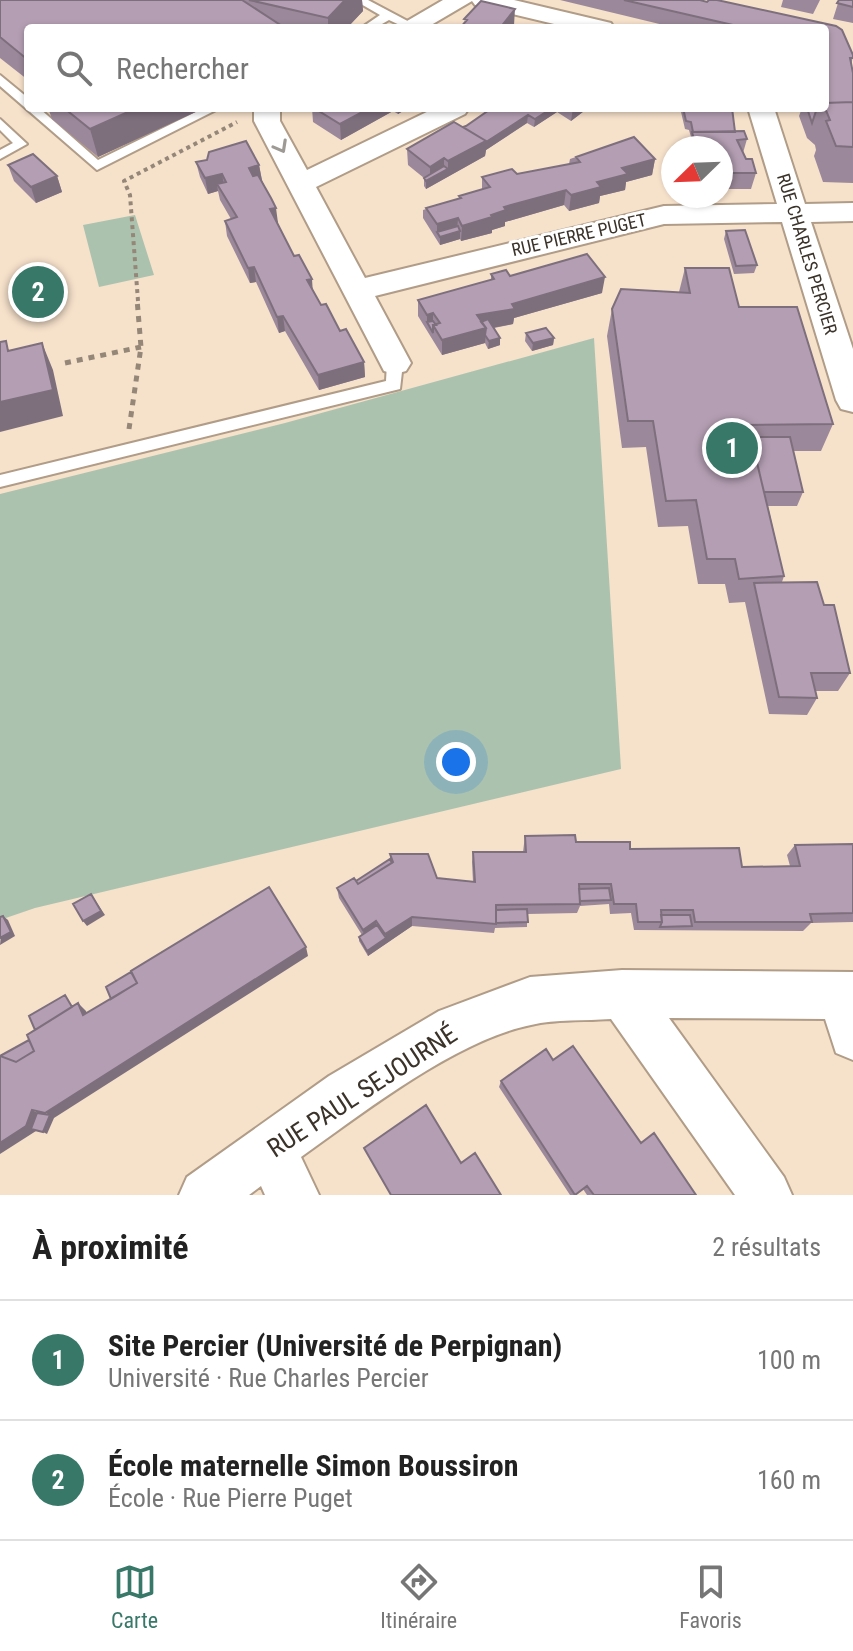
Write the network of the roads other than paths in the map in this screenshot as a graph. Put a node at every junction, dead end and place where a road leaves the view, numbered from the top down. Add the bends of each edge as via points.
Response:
1 (360, 0) edge
2 (461, 0) edge
3 (483, 0) edge
4 (402, 23) edge
5 (555, 23) edge
6 (0, 79) edge
7 (24, 101) edge
8 (37, 112) edge
9 (206, 112) edge
10 (448, 112) edge
11 (762, 112) edge
12 (267, 114) edge
13 (0, 123) edge
14 (0, 155) edge
15 (301, 184) junction
16 (794, 211) junction
17 (853, 212) edge
18 (357, 290) junction
19 (395, 363) joint
20 (853, 400) edge
21 (0, 481) edge
22 (622, 994) junction
23 (850, 1010) edge
24 (270, 1150) junction
25 (205, 1195) edge
26 (293, 1195) edge
27 (766, 1195) edge

1 - 4 lane
2 - 4 street
3 - 5 street
6 - 7 lane
8 - 9 lane via 97,166
10 - 15 street
11 - 16 street, RUE CHARLES PERCIER
12 -> 15 street
13 - 14 lane via 21,144
15 - 18 street
16 - 17 street, RUE PIERRE PUGET
16 - 18 street, RUE PIERRE PUGET via 664,215
16 - 20 street, RUE CHARLES PERCIER
18 - 19 street
19 - 21 lane via 394,385
22 - 23 street, RUE PAUL SEJOURNÉ
22 - 24 street, RUE PAUL SEJOURNÉ via 530,1001 456,1028 347,1094
22 - 27 street
24 - 25 street, RUE PAUL SEJOURNÉ
24 - 26 street

